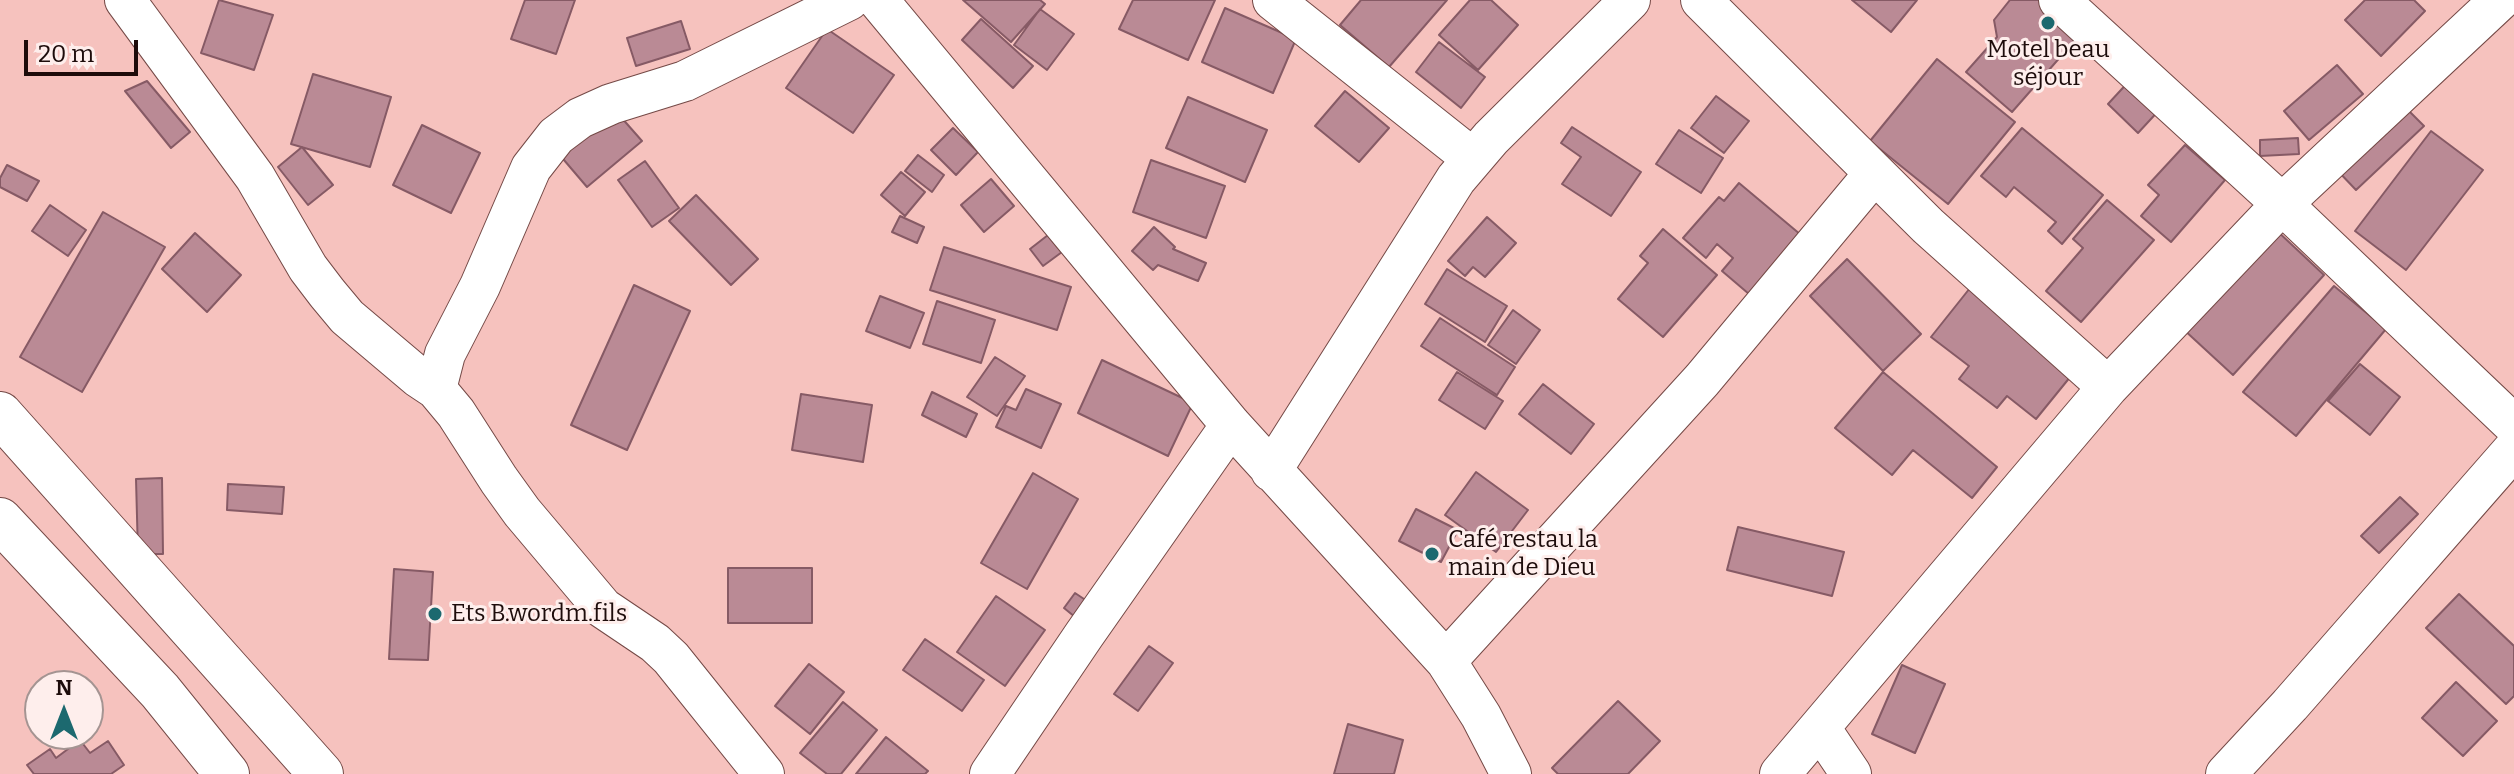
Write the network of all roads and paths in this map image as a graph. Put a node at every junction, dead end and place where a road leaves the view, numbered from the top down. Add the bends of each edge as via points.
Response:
1 (125, 0) edge
2 (849, 0) edge
3 (878, 0) edge
4 (1273, 0) edge
5 (1630, 0) edge
6 (1701, 0) edge
7 (2500, 0) edge
8 (2061, 1) edge
9 (1472, 158) junction
10 (1874, 174) junction
11 (2282, 204) junction
12 (2108, 387) junction
13 (436, 389) junction
14 (0, 414) edge
15 (1231, 425) junction
16 (2514, 425) edge
17 (2514, 449) edge
18 (1271, 471) junction
19 (0, 520) edge
20 (1446, 661) junction
21 (1820, 728) junction
22 (227, 774) edge
23 (321, 774) edge
24 (764, 774) edge
25 (990, 774) edge
26 (1511, 774) edge
27 (1780, 774) edge
28 (1851, 774) edge
29 (2226, 774) edge

1 - 13 street via 255,177 327,293 347,317
2 - 13 street via 685,81 580,118 556,136 531,168 445,354
3 - 15 street
4 - 9 street
5 - 9 street
6 - 10 street
7 - 11 street
8 - 11 street
9 - 18 street
10 - 12 street
10 - 20 street via 1702,380
11 - 12 street
11 - 16 street
12 - 21 street
13 - 24 street via 522,512 603,608 671,658
14 - 23 main road
15 - 18 street
15 - 25 street
17 - 29 street
18 - 20 street
19 - 22 main road via 160,691
20 - 26 street
21 - 27 street
21 - 28 street

